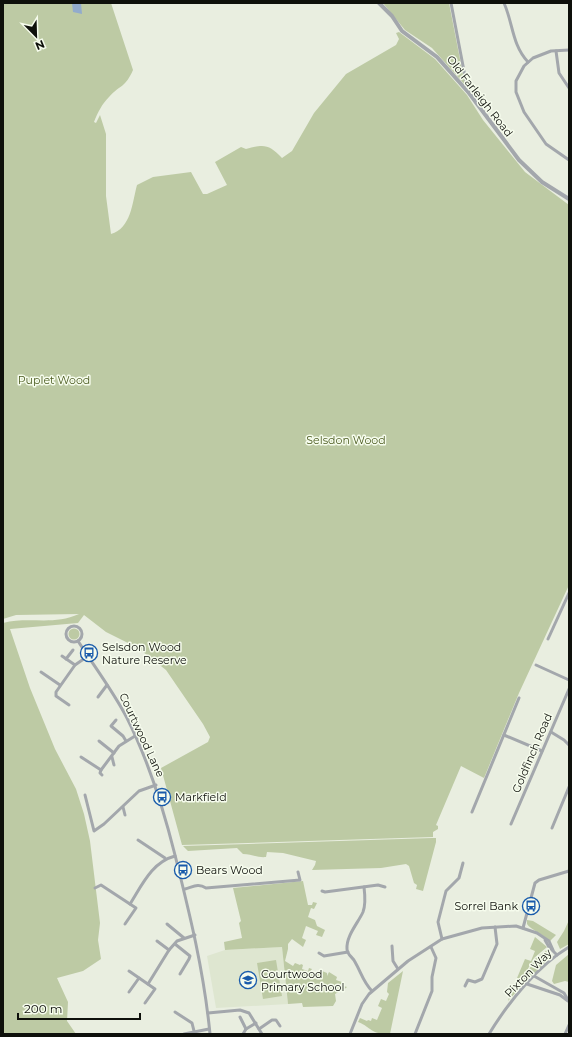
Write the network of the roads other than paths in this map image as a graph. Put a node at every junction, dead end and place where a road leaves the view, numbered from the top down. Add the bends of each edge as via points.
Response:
1 (379, 3) edge
2 (451, 3) edge
3 (504, 3) edge
4 (556, 50) junction
5 (569, 50) edge
6 (528, 62) junction
7 (569, 88) edge
8 (468, 93) junction
9 (569, 160) edge
10 (569, 199) edge
11 (569, 593) edge
12 (548, 639) dead end
13 (78, 641) junction
14 (73, 650) dead end
15 (62, 656) dead end
16 (88, 656) junction
17 (66, 659) junction
18 (75, 665) junction
19 (536, 665) dead end
20 (41, 672) dead end
21 (569, 680) edge
22 (60, 685) junction
23 (107, 685) junction
24 (569, 689) edge
25 (98, 696) dead end
26 (519, 698) dead end
27 (69, 705) dead end
28 (116, 720) dead end
29 (551, 732) junction
30 (504, 735) junction
31 (135, 736) junction
32 (99, 740) dead end
33 (126, 741) junction
34 (569, 745) edge
35 (542, 751) junction
36 (114, 753) junction
37 (81, 757) dead end
38 (112, 757) junction
39 (114, 765) dead end
40 (101, 770) junction
41 (102, 775) dead end
42 (156, 785) junction
43 (569, 787) edge
44 (85, 796) dead end
45 (123, 807) junction
46 (472, 812) dead end
47 (124, 815) dead end
48 (511, 824) dead end
49 (552, 828) dead end
50 (138, 840) dead end
51 (175, 856) junction
52 (165, 858) junction
53 (463, 863) dead end
54 (569, 871) edge
55 (298, 872) dead end
56 (364, 887) junction
57 (385, 887) dead end
58 (95, 888) dead end
59 (185, 889) junction
60 (322, 890) dead end
61 (130, 904) junction
62 (125, 924) dead end
63 (168, 924) dead end
64 (495, 927) junction
65 (523, 928) junction
66 (195, 935) junction
67 (184, 938) junction
68 (442, 939) junction
69 (157, 941) dead end
70 (174, 944) junction
71 (392, 946) dead end
72 (430, 947) junction
73 (569, 947) edge
74 (169, 950) junction
75 (348, 952) junction
76 (319, 954) dead end
77 (557, 955) junction
78 (398, 969) junction
79 (129, 971) dead end
80 (180, 974) dead end
81 (534, 976) junction
82 (139, 978) junction
83 (148, 984) junction
84 (527, 984) junction
85 (466, 986) dead end
86 (372, 991) junction
87 (129, 992) dead end
88 (569, 1002) edge
89 (145, 1003) dead end
90 (175, 1012) dead end
91 (208, 1013) junction
92 (240, 1017) dead end
93 (256, 1023) junction
94 (569, 1025) edge
95 (280, 1026) dead end
96 (209, 1029) junction
97 (246, 1029) junction
98 (259, 1029) junction
99 (194, 1031) junction
100 (184, 1034) edge
101 (210, 1034) edge
102 (243, 1034) edge
103 (262, 1034) edge
104 (350, 1034) edge
105 (415, 1034) edge
106 (488, 1034) edge
107 (565, 1034) edge

1 - 8 street, Old Farleigh Road via 402,31 437,57
2 - 8 street
3 - 6 street via 518,48
4 - 5 street
4 - 6 street
4 - 7 street via 559,73
6 - 9 street via 516,81 516,92 524,112 546,144
8 - 10 street, Old Farleigh Road via 519,160 542,182
11 - 12 street
13 - 13 street, Courtwood Lane via 71,641 66,637 66,631 70,627 76,627 81,631
13 - 16 street, Courtwood Lane
14 - 17 street
15 - 17 street
16 - 18 street
16 - 23 street, Courtwood Lane
17 - 18 street
18 - 22 street
19 - 21 street
20 - 22 street
22 - 27 street via 56,696
23 - 25 street
23 - 31 street, Courtwood Lane
24 - 29 street, Goldfinch Road
26 - 30 street
28 - 33 street via 111,726
29 - 34 street
29 - 35 street, Goldfinch Road
30 - 35 street
30 - 46 street
31 - 33 street
31 - 42 street, Courtwood Lane
32 - 36 street
33 - 36 street
35 - 48 street, Goldfinch Road
36 - 38 street
37 - 40 street
38 - 39 street
38 - 40 street
40 - 41 street
42 - 45 street via 139,792
42 - 51 street, Courtwood Lane
43 - 49 street
44 - 45 street via 94,831
45 - 47 street
50 - 52 street
51 - 52 street
51 - 59 street, Courtwood Lane
52 - 61 street via 151,872
53 - 68 street via 459,878 446,891 438,922
54 - 65 street via 535,883
55 - 59 street via 300,880 206,888 196,885
56 - 57 street
56 - 60 street via 325,892
56 - 75 street via 363,910 350,937
58 - 61 street via 101,885
59 - 66 street, Courtwood Lane
61 - 62 street via 136,908
63 - 67 street
64 - 65 street
64 - 68 street via 470,930
64 - 85 street via 497,944 482,979 475,982 468,980
65 - 77 street via 549,941
66 - 67 street
66 - 91 street, Courtwood Lane
67 - 70 street
68 - 72 street
69 - 74 street
70 - 74 street
70 - 80 street via 190,956
71 - 78 street via 393,960
72 - 78 street
72 - 105 street via 436,958 432,991
73 - 77 street, Pixton Way
74 - 83 street
75 - 76 street via 324,956
75 - 86 street
77 - 81 street, Pixton Way
78 - 86 street
79 - 82 street
81 - 84 street, Pixton Way
81 - 88 street via 564,993
82 - 83 street
82 - 87 street
83 - 89 street via 155,989
84 - 88 street via 560,995
84 - 106 street, Pixton Way
86 - 104 street via 362,1004
90 - 99 street via 192,1023
91 - 93 street via 240,1010 249,1013
91 - 96 street, Courtwood Lane
92 - 97 street
93 - 97 street
93 - 98 street
94 - 107 street
95 - 98 street via 276,1020 272,1020
96 - 99 street
96 - 101 street, Courtwood Lane
97 - 102 street
98 - 103 street
99 - 100 street

